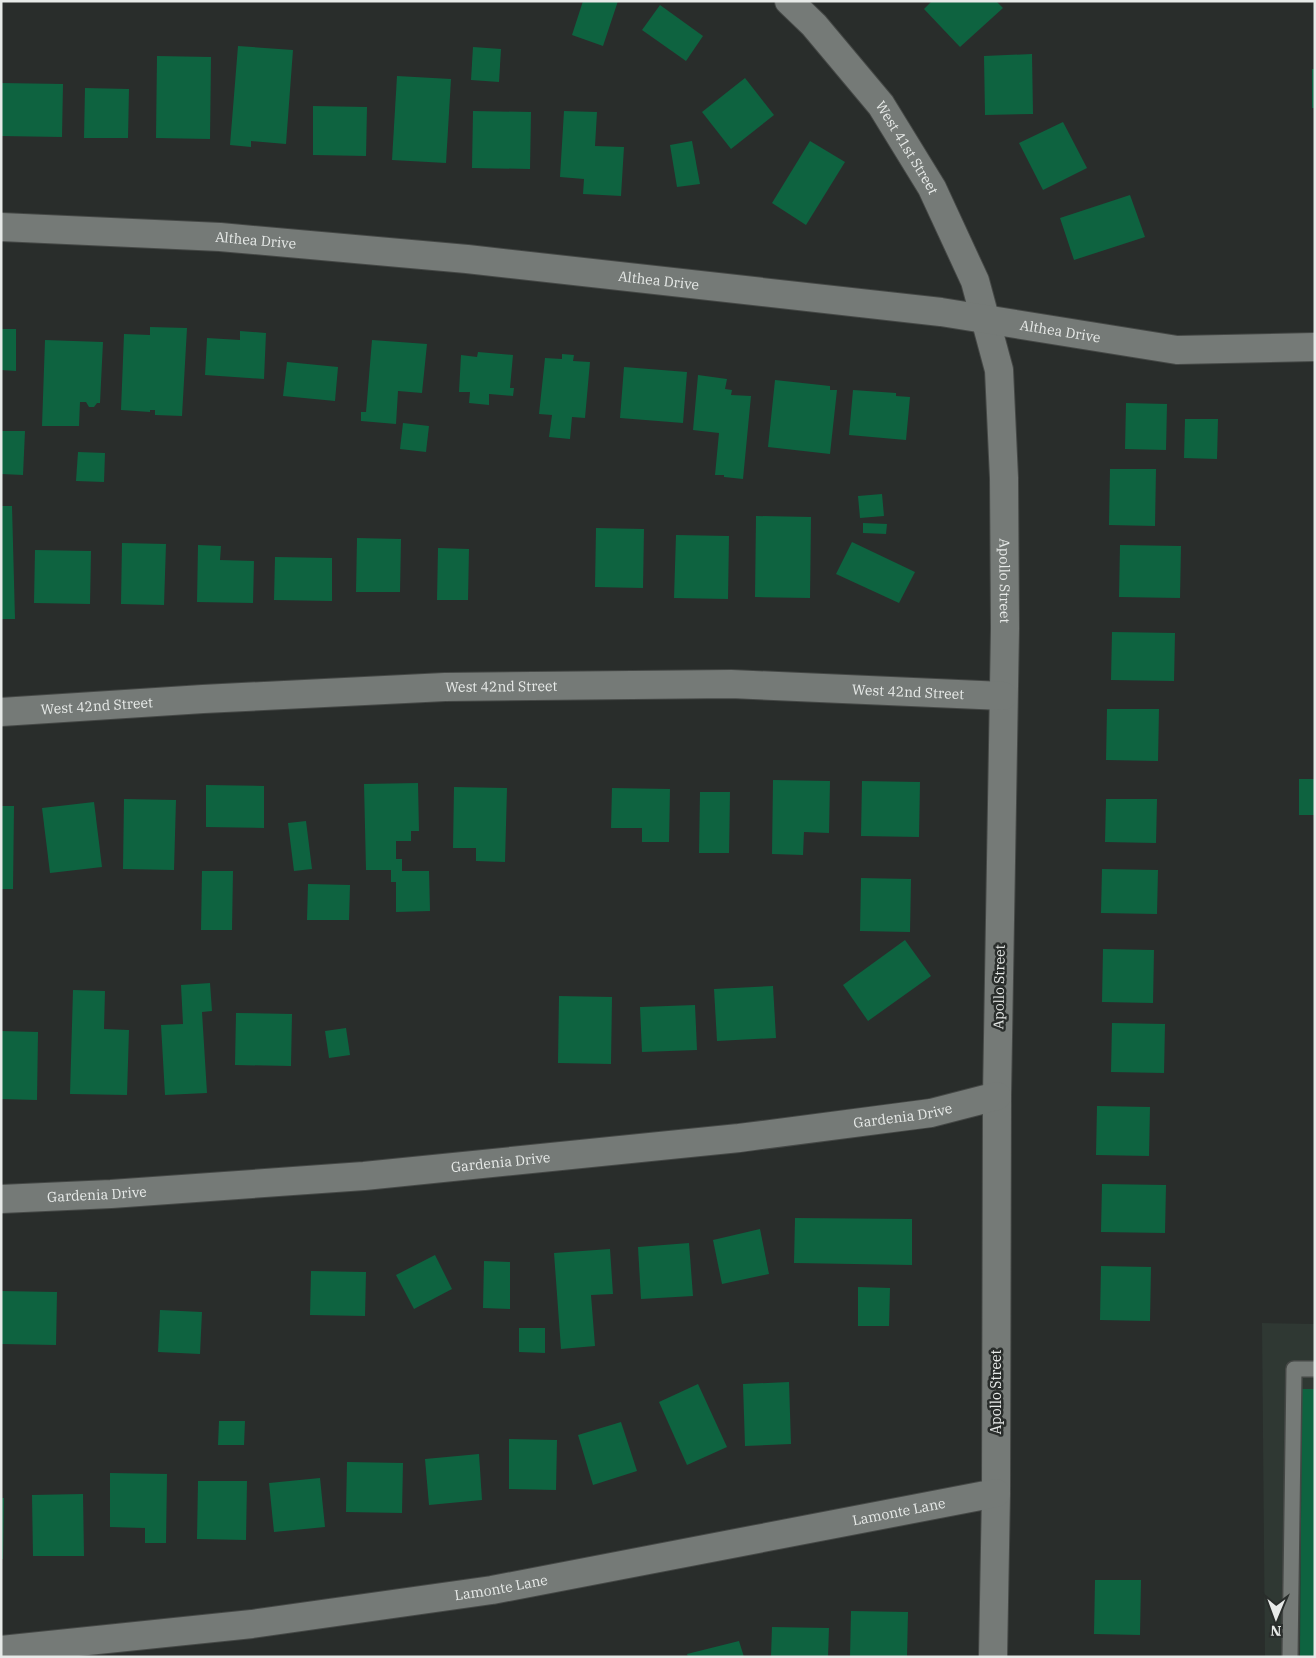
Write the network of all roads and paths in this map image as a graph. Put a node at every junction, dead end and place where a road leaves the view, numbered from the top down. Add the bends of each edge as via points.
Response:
1 (789, 1) edge
2 (1, 227) edge
3 (985, 319) junction
4 (1315, 347) edge
5 (1004, 696) junction
6 (1, 712) edge
7 (997, 1096) junction
8 (1, 1199) edge
9 (1315, 1369) edge
10 (996, 1493) junction
11 (1, 1650) edge
12 (993, 1657) edge
13 (1290, 1657) edge

1 - 3 street, West 41st Street via 814,25 892,122 932,188 975,281
2 - 3 street, Althea Drive via 220,237 467,259
3 - 4 street, Althea Drive via 1177,350
3 - 5 street, Apollo Street via 999,370 1004,478
5 - 6 street, West 42nd Street via 731,684 445,688
5 - 7 street, Apollo Street
7 - 8 street, Gardenia Drive via 931,1113 739,1138 364,1176
7 - 10 street, Apollo Street
9 - 13 lane via 1294,1369
10 - 11 street, Lamonte Lane via 492,1590 252,1624
10 - 12 street, Apollo Street

